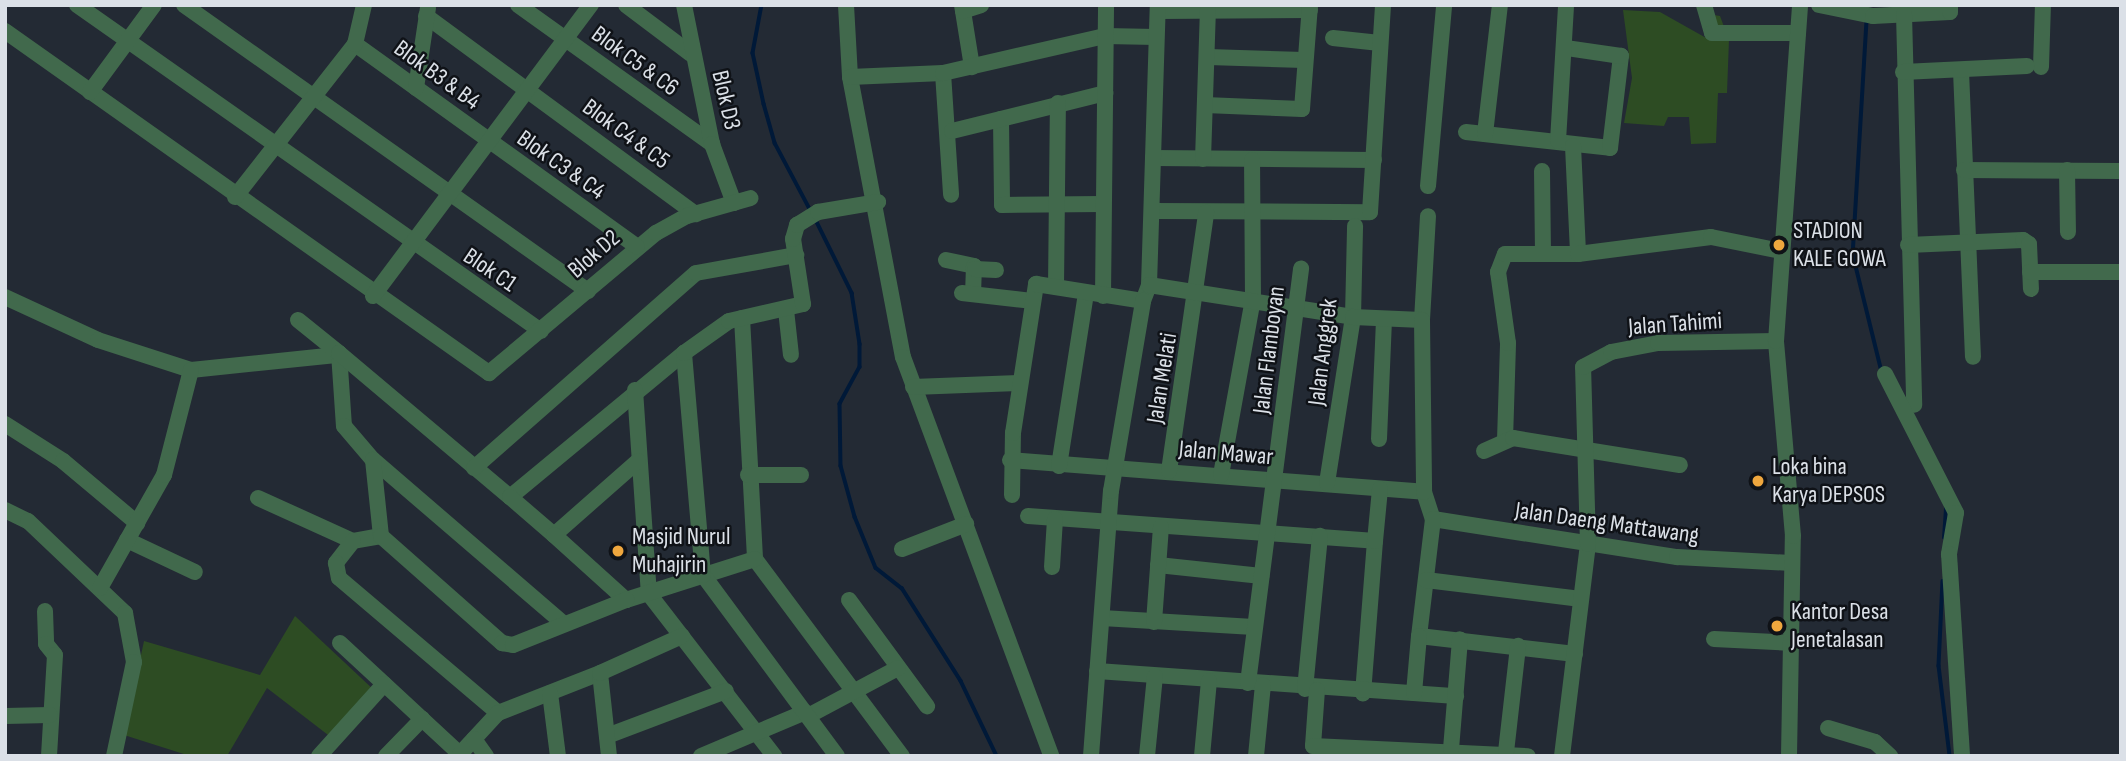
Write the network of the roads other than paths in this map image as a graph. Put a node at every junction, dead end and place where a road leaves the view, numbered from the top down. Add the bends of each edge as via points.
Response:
1 (77, 5) edge
2 (154, 5) edge
3 (184, 5) edge
4 (518, 5) edge
5 (591, 5) edge
6 (626, 5) edge
7 (684, 5) edge
8 (846, 5) edge
9 (981, 5) edge
10 (1106, 5) edge
11 (1383, 5) edge
12 (1444, 5) edge
13 (1500, 5) edge
14 (1566, 5) edge
15 (1704, 5) edge
16 (1800, 5) edge
17 (1819, 5) edge
18 (1950, 5) edge
19 (2043, 5) edge
20 (361, 6) edge
21 (962, 8) edge
22 (1158, 8) edge
23 (1310, 8) edge
24 (1208, 10) junction
25 (427, 11) edge
26 (1903, 14) junction
27 (5, 32) edge
28 (1798, 33) junction
29 (1105, 36) junction
30 (1156, 37) junction
31 (566, 38) junction
32 (1333, 38) dead end
33 (127, 42) junction
34 (1380, 43) junction
35 (355, 44) junction
36 (1566, 48) junction
37 (691, 54) junction
38 (1208, 57) junction
39 (1304, 60) junction
40 (972, 67) junction
41 (1961, 71) junction
42 (1903, 72) junction
43 (943, 73) junction
44 (850, 77) junction
45 (416, 88) junction
46 (529, 91) junction
47 (90, 92) junction
48 (1105, 93) junction
49 (316, 94) junction
50 (1058, 103) junction
51 (1205, 105) junction
52 (1001, 119) junction
53 (952, 131) junction
54 (1466, 132) dead end
55 (1485, 134) junction
56 (493, 144) junction
57 (1565, 144) junction
58 (712, 145) junction
59 (276, 148) junction
60 (1153, 158) junction
61 (1203, 159) junction
62 (1252, 160) junction
63 (1374, 160) junction
64 (1964, 170) junction
65 (2067, 170) junction
66 (2121, 170) edge
67 (1542, 171) dead end
68 (1428, 186) dead end
69 (454, 194) junction
70 (951, 195) dead end
71 (235, 197) junction
72 (751, 198) dead end
73 (878, 202) junction
74 (734, 203) junction
75 (1054, 204) junction
76 (1102, 204) junction
77 (1153, 211) junction
78 (1206, 213) junction
79 (696, 214) junction
80 (1253, 214) junction
81 (1428, 216) dead end
82 (1355, 226) dead end
83 (2068, 232) dead end
84 (1968, 240) junction
85 (1908, 245) junction
86 (414, 246) junction
87 (637, 247) junction
88 (1781, 251) junction
89 (1543, 252) junction
90 (1578, 254) junction
91 (796, 255) junction
92 (946, 260) dead end
93 (1301, 268) dead end
94 (975, 269) junction
95 (996, 270) dead end
96 (2121, 272) edge
97 (1149, 285) junction
98 (1056, 287) junction
99 (588, 291) junction
100 (1199, 292) junction
101 (1086, 293) junction
102 (373, 296) junction
103 (1103, 296) junction
104 (5, 297) edge
105 (1252, 299) junction
106 (1032, 300) junction
107 (1143, 301) junction
108 (1300, 305) junction
109 (786, 310) junction
110 (1353, 317) junction
111 (742, 318) junction
112 (1384, 319) junction
113 (298, 320) dead end
114 (1422, 320) junction
115 (541, 331) junction
116 (1776, 341) junction
117 (684, 353) junction
118 (338, 354) junction
119 (791, 355) dead end
120 (1973, 357) dead end
121 (191, 370) junction
122 (1885, 374) dead end
123 (1019, 383) junction
124 (913, 387) junction
125 (635, 390) junction
126 (1914, 405) dead end
127 (5, 424) edge
128 (1379, 439) dead end
129 (1505, 440) junction
130 (1484, 451) dead end
131 (1587, 451) junction
132 (373, 460) junction
133 (1010, 460) junction
134 (638, 461) junction
135 (1680, 465) dead end
136 (1059, 466) junction
137 (474, 468) junction
138 (1114, 468) junction
139 (1169, 471) junction
140 (748, 475) junction
141 (801, 475) dead end
142 (1222, 475) junction
143 (1275, 480) junction
144 (1327, 483) junction
145 (1380, 489) junction
146 (1012, 495) dead end
147 (510, 497) junction
148 (258, 498) dead end
149 (1430, 505) junction
150 (5, 510) edge
151 (1028, 516) dead end
152 (1055, 519) junction
153 (136, 523) junction
154 (1109, 523) junction
155 (966, 524) junction
156 (1161, 527) junction
157 (554, 535) junction
158 (1264, 535) junction
159 (381, 536) junction
160 (1321, 536) junction
161 (127, 540) junction
162 (353, 541) junction
163 (1376, 541) junction
164 (1588, 544) junction
165 (902, 549) dead end
166 (755, 559) junction
167 (1792, 563) junction
168 (1158, 565) junction
169 (1052, 567) dead end
170 (195, 572) dead end
171 (703, 575) junction
172 (1261, 576) junction
173 (1426, 580) junction
174 (100, 588) junction
175 (649, 594) junction
176 (1581, 599) junction
177 (626, 600) junction
178 (849, 600) dead end
179 (44, 611) dead end
180 (1102, 618) junction
181 (1154, 622) junction
182 (564, 624) junction
183 (1254, 627) junction
184 (682, 636) junction
185 (1419, 636) junction
186 (1460, 639) junction
187 (1714, 639) dead end
188 (340, 643) dead end
189 (1792, 643) junction
190 (1518, 646) junction
191 (1575, 654) junction
192 (898, 668) junction
193 (1097, 671) junction
194 (600, 673) junction
195 (1155, 676) junction
196 (1209, 681) junction
197 (384, 684) junction
198 (1256, 684) junction
199 (1311, 690) junction
200 (726, 691) junction
201 (852, 691) junction
202 (550, 693) junction
203 (1414, 693) junction
204 (1363, 694) junction
205 (1455, 696) junction
206 (927, 706) dead end
207 (498, 713) junction
208 (807, 714) junction
209 (50, 715) junction
210 (5, 716) edge
211 (422, 719) junction
212 (1828, 728) dead end
213 (758, 733) junction
214 (607, 736) junction
215 (474, 739) junction
216 (1451, 749) junction
217 (1312, 751) edge
218 (1506, 752) junction
219 (1429, 753) edge
220 (708, 754) edge
221 (460, 755) edge
222 (49, 756) edge
223 (114, 756) edge
224 (319, 756) edge
225 (386, 756) edge
226 (485, 756) edge
227 (558, 756) edge
228 (609, 756) edge
229 (774, 756) edge
230 (837, 756) edge
231 (902, 756) edge
232 (1051, 756) edge
233 (1091, 756) edge
234 (1147, 756) edge
235 (1202, 756) edge
236 (1256, 756) edge
237 (1528, 756) edge
238 (1562, 756) edge
239 (1789, 756) edge
240 (1890, 756) edge
241 (1962, 756) edge

1 - 33 street, Blok C1
2 - 33 street
3 - 49 street
4 - 31 street, Blok C5 & C6
5 - 31 street
6 - 37 street
7 - 37 street, Blok D3
8 - 44 street
9 - 21 street
10 - 29 street
11 - 34 street
12 - 68 street
13 - 55 street
14 - 36 street
15 - 28 street via 1712,33
16 - 28 street
17 - 26 street via 1869,16
18 - 26 street via 1950,12
19 - 41 street via 2034,67
20 - 35 street
21 - 40 street
22 - 24 street
22 - 30 street
23 - 24 street
23 - 39 street
24 - 38 street
25 - 45 street
25 - 46 street, Blok C4 & C5
26 - 42 street
27 - 47 street
28 - 88 street
29 - 30 street
29 - 40 street
29 - 48 street
30 - 60 street
31 - 46 street
31 - 58 street, Blok C5 & C6
32 - 34 street
33 - 47 street
33 - 59 street, Blok C1
34 - 63 street
35 - 45 street, Blok B3 & B4
35 - 49 street
36 - 57 street
36 - 57 street via 1618,53 1622,61 1610,148
37 - 58 street, Blok D3
38 - 39 street
38 - 51 street
39 - 51 street via 1302,109
40 - 43 street
41 - 42 street
41 - 64 street
42 - 85 street
43 - 44 street
43 - 53 street
44 - 73 street
45 - 56 street, Blok B3 & B4
46 - 56 street
46 - 79 street, Blok C4 & C5
47 - 71 street
48 - 50 street
48 - 76 street
49 - 59 street
49 - 69 street
50 - 52 street
50 - 75 street
51 - 61 street
52 - 53 street
52 - 75 street via 1002,205
53 - 70 street
54 - 55 street
55 - 57 street
56 - 69 street
56 - 87 street, Blok C3 & C4
57 - 90 street
58 - 74 street, Blok D3
59 - 71 street
59 - 86 street, Blok C1
60 - 61 street
60 - 77 street
61 - 62 street
62 - 63 street
62 - 80 street
63 - 80 street via 1366,214
64 - 65 street
64 - 84 street
65 - 66 street
65 - 83 street
67 - 89 street
69 - 86 street
69 - 99 street
71 - 102 street
72 - 74 street, Blok D2
73 - 91 street via 818,212 800,222 793,235
73 - 124 street via 895,327
74 - 79 street, Blok D2
75 - 76 street
75 - 98 street
76 - 103 street
77 - 78 street
77 - 97 street
78 - 80 street
78 - 100 street, Jalan Melati
79 - 87 street, Blok D2
80 - 105 street
81 - 114 street
82 - 110 street, Jalan Anggrek
84 - 85 street
84 - 96 street via 2027,242 2031,281
84 - 120 street
85 - 126 street
86 - 102 street
86 - 115 street, Blok C1
87 - 99 street, Blok D2
88 - 90 street via 1711,237
88 - 116 street
89 - 90 street
89 - 129 street via 1511,253 1499,262 1507,343
91 - 109 street via 805,301
91 - 137 street via 696,273
92 - 94 street
93 - 108 street, Jalan Flamboyan
94 - 95 street
94 - 106 street via 967,293
97 - 100 street
97 - 107 street
98 - 101 street
98 - 106 street via 1036,284
99 - 115 street, Blok D2
100 - 105 street
100 - 139 street, Jalan Melati
101 - 103 street
101 - 136 street
102 - 115 street, Blok D2 via 485,372 493,372
103 - 107 street
104 - 121 street via 97,340
105 - 108 street
105 - 142 street
106 - 123 street
107 - 138 street
108 - 110 street
108 - 143 street, Jalan Flamboyan
109 - 111 street
109 - 119 street
110 - 112 street
110 - 144 street, Jalan Anggrek
111 - 117 street
111 - 140 street
112 - 114 street
112 - 128 street
113 - 118 street
114 - 149 street
116 - 131 street, Jalan Tahimi via 1658,343 1586,363
116 - 167 street
117 - 125 street
117 - 171 street
118 - 121 street
118 - 132 street via 346,432
118 - 137 street
121 - 153 street via 164,475
122 - 241 street via 1956,513 1949,555
123 - 124 street
123 - 133 street
124 - 155 street
125 - 134 street
125 - 147 street
127 - 153 street via 63,461
129 - 130 street
129 - 131 street
131 - 135 street
131 - 164 street
132 - 159 street
132 - 182 street
133 - 136 street, Jalan Mawar
133 - 146 street
134 - 157 street
134 - 175 street
136 - 138 street, Jalan Mawar
137 - 147 street
138 - 139 street, Jalan Mawar
138 - 154 street
139 - 142 street, Jalan Mawar
140 - 141 street
140 - 166 street
142 - 143 street, Jalan Mawar
143 - 144 street, Jalan Mawar
143 - 158 street, Jalan Flamboyan
144 - 145 street, Jalan Mawar
145 - 149 street, Jalan Mawar
145 - 163 street
147 - 157 street
148 - 162 street
149 - 164 street, Jalan Daeng Mattawang
149 - 173 street
150 - 174 street via 28,521
151 - 152 street
152 - 154 street
152 - 169 street
153 - 161 street
154 - 156 street
154 - 180 street
155 - 165 street
155 - 232 street
156 - 158 street
156 - 168 street
157 - 177 street
158 - 160 street
158 - 172 street, Jalan Flamboyan
159 - 162 street
159 - 182 street via 502,643 513,645
160 - 163 street
160 - 199 street
161 - 170 street
161 - 174 street
162 - 207 street via 335,564 339,578
163 - 204 street
164 - 167 street, Jalan Daeng Mattawang
164 - 176 street
166 - 171 street
166 - 201 street
167 - 189 street
168 - 172 street
168 - 181 street
171 - 175 street
171 - 208 street
172 - 183 street, Jalan Flamboyan
173 - 176 street
173 - 185 street
174 - 223 street via 124,613 134,651
175 - 177 street
175 - 184 street
176 - 191 street
177 - 182 street
178 - 192 street
179 - 209 street via 46,643 55,650
180 - 181 street
180 - 193 street
181 - 183 street
183 - 198 street, Jalan Flamboyan
184 - 194 street
184 - 200 street
185 - 186 street
185 - 203 street
186 - 190 street
186 - 205 street
187 - 189 street
188 - 197 street
189 - 239 street
190 - 191 street
190 - 218 street
191 - 238 street
192 - 201 street
192 - 206 street
193 - 195 street
193 - 233 street
194 - 202 street
194 - 214 street
195 - 196 street
195 - 234 street
196 - 198 street
196 - 235 street
197 - 211 street
197 - 224 street
198 - 199 street
198 - 236 street, Jalan Flamboyan
199 - 204 street
199 - 217 street
200 - 213 street
200 - 214 street
201 - 208 street
201 - 231 street
202 - 207 street
202 - 227 street
203 - 204 street
203 - 205 street
205 - 216 street
207 - 215 street
208 - 213 street
208 - 230 street
209 - 210 street
209 - 222 street
211 - 221 street
211 - 225 street
212 - 240 street via 1875,742
213 - 220 street
213 - 229 street
214 - 228 street
215 - 221 street
215 - 226 street
216 - 218 street
216 - 219 street
217 - 219 street
218 - 237 street

